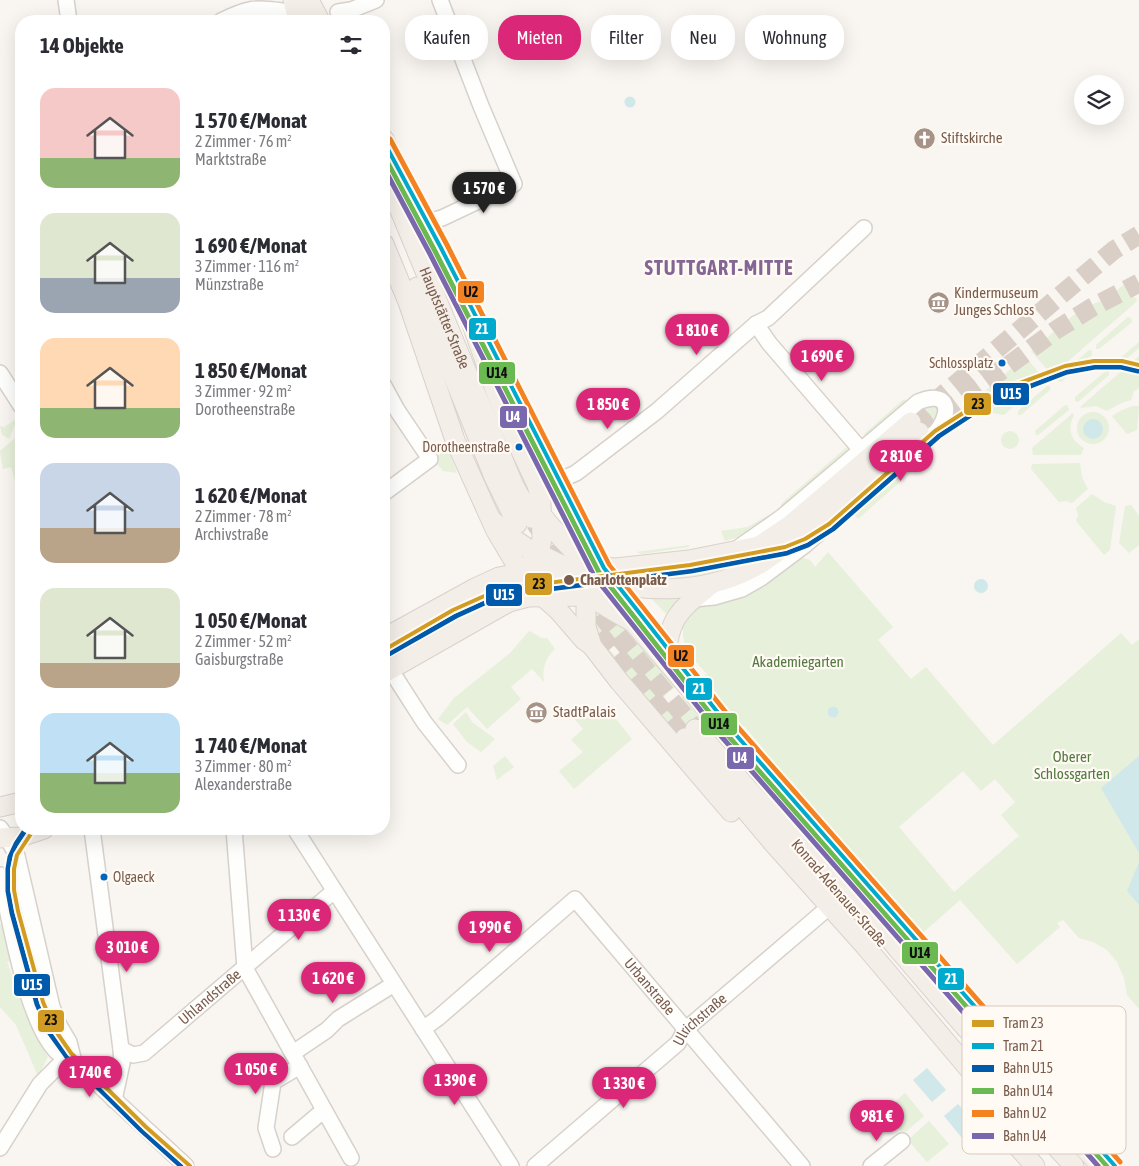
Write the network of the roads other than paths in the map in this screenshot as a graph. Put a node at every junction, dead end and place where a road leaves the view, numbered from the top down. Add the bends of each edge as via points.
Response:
1 (66, 0) edge
2 (309, 0) edge
3 (376, 0) edge
4 (440, 0) edge
5 (287, 6) edge
6 (337, 11) edge
7 (68, 15) edge
8 (233, 15) edge
9 (298, 15) edge
10 (317, 15) edge
11 (390, 153) edge
12 (390, 186) edge
13 (409, 198) junction
14 (390, 220) edge
15 (428, 222) junction
16 (864, 228) dead end
17 (390, 258) edge
18 (408, 302) junction
19 (756, 324) junction
20 (438, 340) junction
21 (0, 373) edge
22 (473, 387) junction
23 (15, 397) edge
24 (390, 397) edge
25 (860, 450) junction
26 (537, 485) junction
27 (390, 489) edge
28 (517, 521) junction
29 (732, 553) junction
30 (539, 554) junction
31 (648, 565) junction
32 (566, 567) junction
33 (773, 568) junction
34 (521, 572) junction
35 (742, 573) junction
36 (714, 582) junction
37 (643, 587) junction
38 (598, 588) junction
39 (542, 596) junction
40 (458, 597) junction
41 (693, 599) junction
42 (478, 619) junction
43 (390, 635) edge
44 (592, 646) junction
45 (666, 660) junction
46 (390, 669) edge
47 (390, 675) edge
48 (458, 765) dead end
49 (15, 804) edge
50 (0, 807) edge
51 (15, 808) edge
52 (2, 832) edge
53 (26, 835) edge
54 (34, 835) edge
55 (93, 835) edge
56 (234, 835) edge
57 (299, 835) edge
58 (18, 859) junction
59 (0, 875) edge
60 (334, 891) junction
61 (822, 912) junction
62 (865, 946) junction
63 (892, 949) junction
64 (245, 968) junction
65 (394, 984) junction
66 (962, 1024) edge
67 (423, 1029) junction
68 (685, 1030) junction
69 (962, 1033) edge
70 (121, 1048) junction
71 (71, 1058) junction
72 (296, 1059) junction
73 (962, 1061) edge
74 (114, 1100) junction
75 (324, 1110) junction
76 (292, 1137) dead end
77 (902, 1141) dead end
78 (0, 1148) edge
79 (273, 1149) dead end
80 (1024, 1154) edge
81 (1063, 1154) edge
82 (1074, 1154) edge
83 (1090, 1154) edge
84 (351, 1158) dead end
85 (186, 1166) edge
86 (511, 1166) edge
87 (535, 1166) edge
88 (802, 1166) edge
89 (871, 1166) edge
90 (1035, 1166) edge
91 (1074, 1166) edge
92 (1085, 1166) edge
93 (1101, 1166) edge

1 - 7 street
2 - 10 main road
3 - 6 street via 351,10
4 - 15 street via 514,184
5 - 8 street via 243,10
5 - 9 main road
11 - 13 main road
12 - 22 main road, Hauptstätter Straße
13 - 15 main road
13 - 22 main road via 457,317 476,375
14 - 20 main road, Hauptstätter Straße
15 - 26 main road via 457,282 508,423
16 - 19 street via 768,318
17 - 18 main road
18 - 20 main road
18 - 28 main road via 449,426
19 - 25 street
19 - 26 street via 658,410 576,472 556,482
20 - 28 main road, Hauptstätter Straße via 494,477
21 - 23 street
22 - 28 main road, Hauptstätter Straße via 514,486
24 - 27 street via 430,459
25 - 29 street via 782,517
25 - 33 street via 918,402 926,398 944,401 945,416 937,431 805,545
26 - 28 main road via 541,501
28 - 30 main road via 542,538
28 - 30 main road via 511,538
28 - 34 main road via 496,531
28 - 38 main road via 552,529
29 - 31 main road
29 - 35 main road via 759,546 783,530 915,427 798,536
30 - 32 main road
30 - 34 main road
31 - 37 main road
31 - 38 main road via 616,568
32 - 34 main road
32 - 38 main road
33 - 35 street
33 - 41 street via 742,589
34 - 38 main road
34 - 39 main road
34 - 40 main road via 492,579
34 - 42 main road
35 - 36 main road
36 - 37 main road via 675,588
36 - 41 main road
37 - 38 main road
38 - 39 main road
38 - 44 main road via 594,607 586,618
38 - 45 main road
39 - 42 main road via 508,602
39 - 44 main road
40 - 42 main road via 464,598
40 - 43 main road
41 - 45 main road via 678,612 671,626
42 - 46 main road
44 - 61 main road via 709,787
45 - 63 main road via 858,895
47 - 48 street
49 - 50 main road
51 - 52 street via 8,814
52 - 53 main road via 20,837
52 - 58 street
54 - 58 street via 25,843
55 - 70 street
56 - 64 street
57 - 60 street
58 - 71 street via 52,1007 69,1042
59 - 71 street via 20,965 36,1017 52,1046 59,1054
60 - 64 street, Uhlandstraße
60 - 65 street
61 - 62 main road via 836,930
61 - 68 street, Ulrichstraße
62 - 63 main road, Konrad-Adenauer-Straße via 773,842 690,734
62 - 73 main road, Konrad-Adenauer-Straße
63 - 66 main road
63 - 69 main road, Konrad-Adenauer-Straße via 931,1000
64 - 70 street, Uhlandstraße via 144,1053 133,1055
64 - 72 street
65 - 67 street
65 - 72 street via 338,1019
67 - 68 street, Urbanstraße via 574,898
67 - 86 street
68 - 87 street, Ulrichstraße via 678,1043
68 - 88 street, Urbanstraße
70 - 74 street via 122,1063
71 - 74 street
71 - 78 street via 40,1084
72 - 75 street
72 - 79 street via 273,1082 266,1128
74 - 85 street
75 - 76 street
75 - 84 street
77 - 89 street
80 - 90 main road
81 - 91 main road, Konrad-Adenauer-Straße
82 - 92 main road, Konrad-Adenauer-Straße
83 - 93 main road

